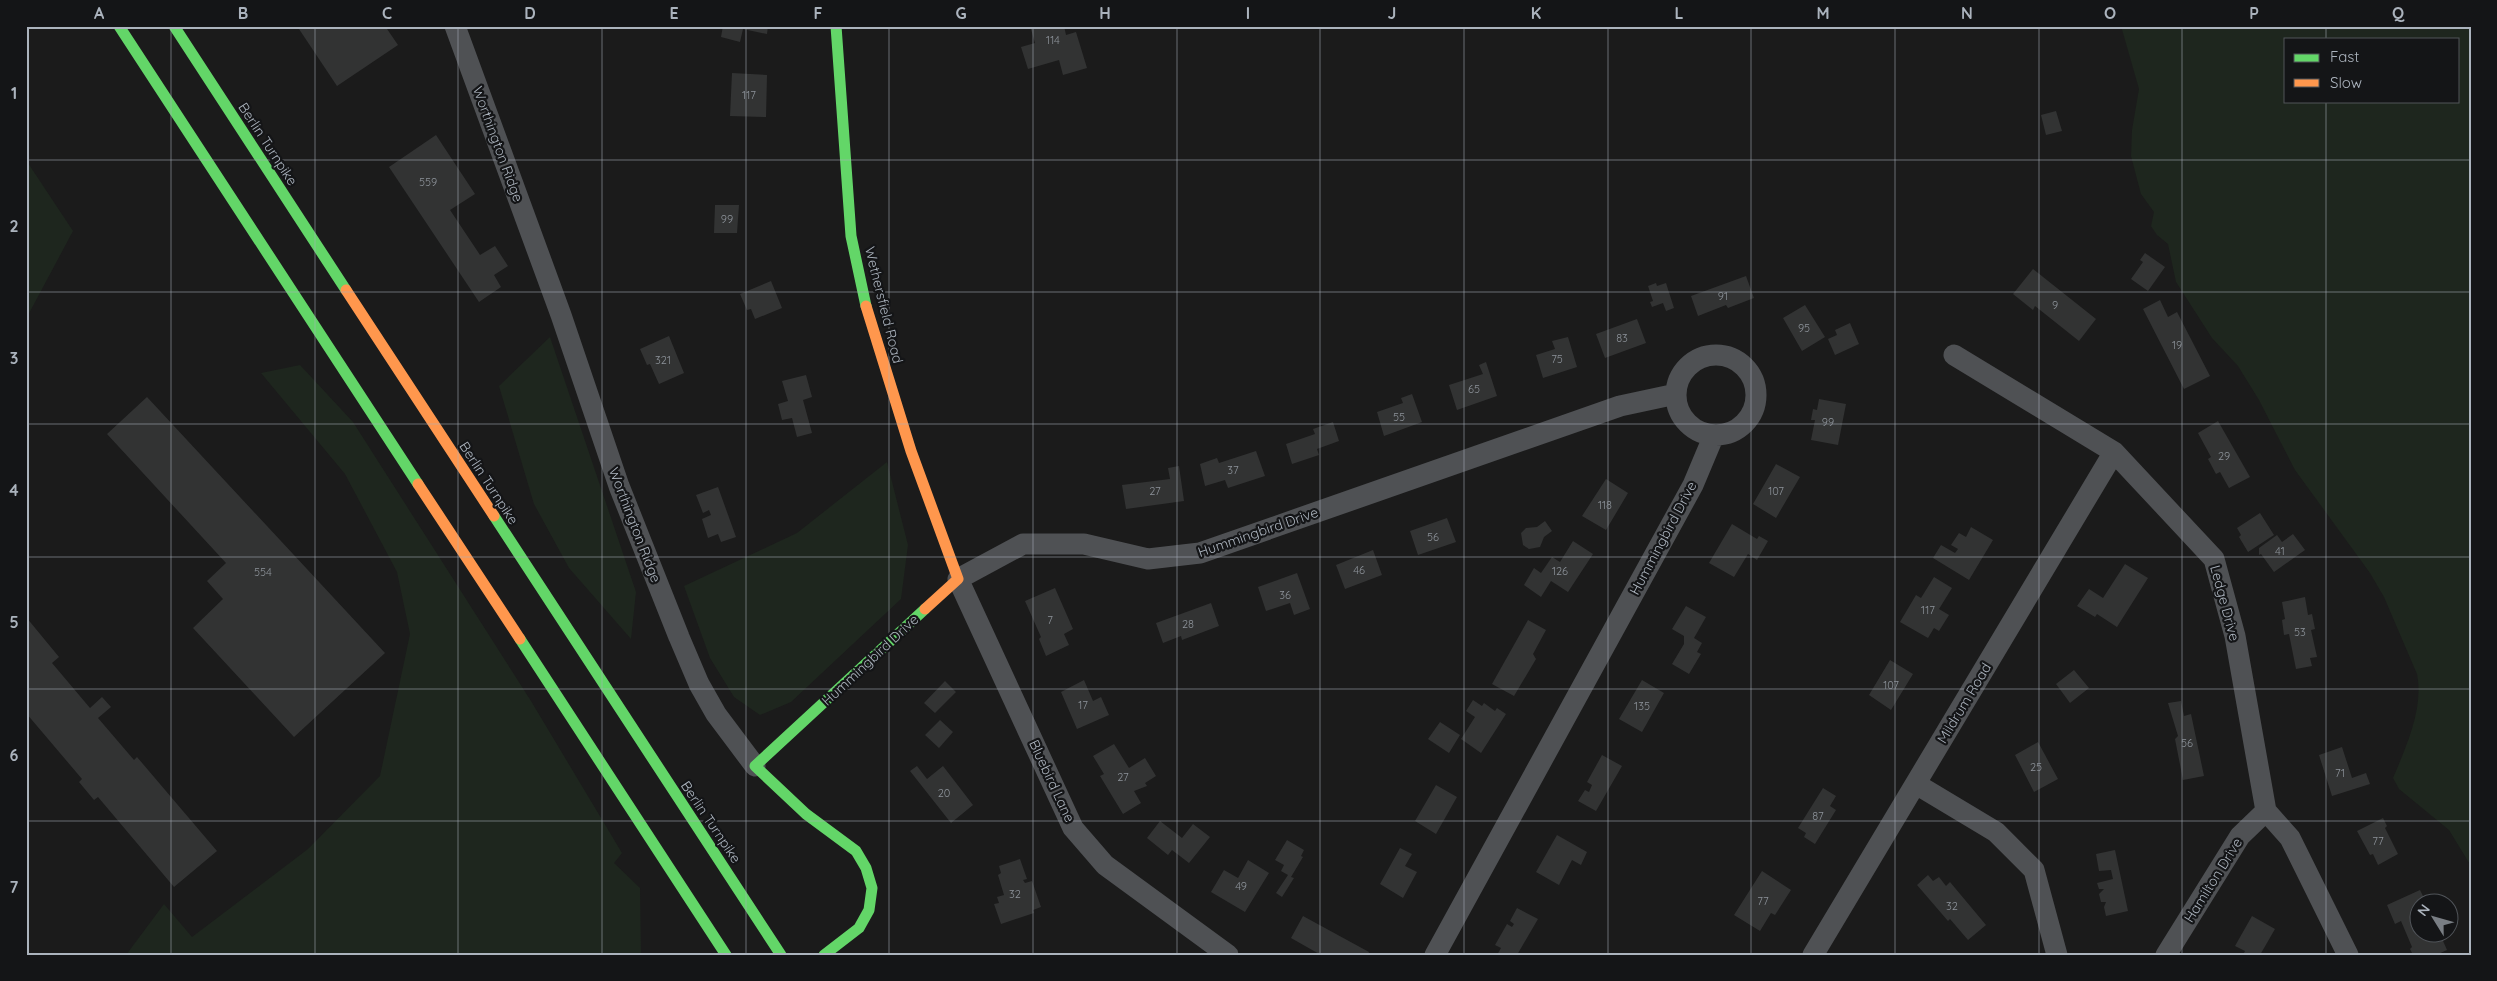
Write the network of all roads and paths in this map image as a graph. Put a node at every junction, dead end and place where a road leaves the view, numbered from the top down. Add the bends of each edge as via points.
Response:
1 (119, 26) edge
2 (174, 26) edge
3 (455, 26) edge
4 (836, 26) edge
5 (1954, 355) dead end
6 (1676, 394) junction
7 (1714, 435) junction
8 (2114, 452) junction
9 (958, 579) junction
10 (755, 766) junction
11 (1916, 784) junction
12 (2266, 811) junction
13 (726, 955) edge
14 (781, 955) edge
15 (824, 955) edge
16 (1228, 955) edge
17 (1435, 955) edge
18 (1813, 955) edge
19 (2057, 955) edge
20 (2166, 955) edge
21 (2348, 955) edge

1 - 13 main road
2 - 14 main road, Berlin Turnpike
3 - 10 street, Worthington Ridge via 561,315 619,486 679,637 716,714
4 - 9 main road, Wethersfield Road via 851,236 869,318 910,451
5 - 8 street, Ledge Drive
6 - 7 street via 1686,422 1699,432
6 - 7 street via 1683,373 1704,358 1729,358 1746,368 1756,388 1753,411 1736,430
6 - 9 street, Hummingbird Drive via 1620,406 1200,553 1148,559 1084,544 1023,544
7 - 17 street, Hummingbird Drive via 1693,485
8 - 11 street, Mildrum Road
8 - 12 street, Ledge Drive via 2214,559 2235,636
9 - 10 main road, Hummingbird Drive
9 - 16 street, Bluebird Lane via 1074,828 1105,865
10 - 15 main road, Worthington Ridge via 806,814 856,852 866,868 872,888 869,910 859,928
11 - 18 street, Mildrum Road
11 - 19 street via 1996,832 2034,870
12 - 20 street, Hamilton Drive via 2240,836
12 - 21 street via 2290,838

